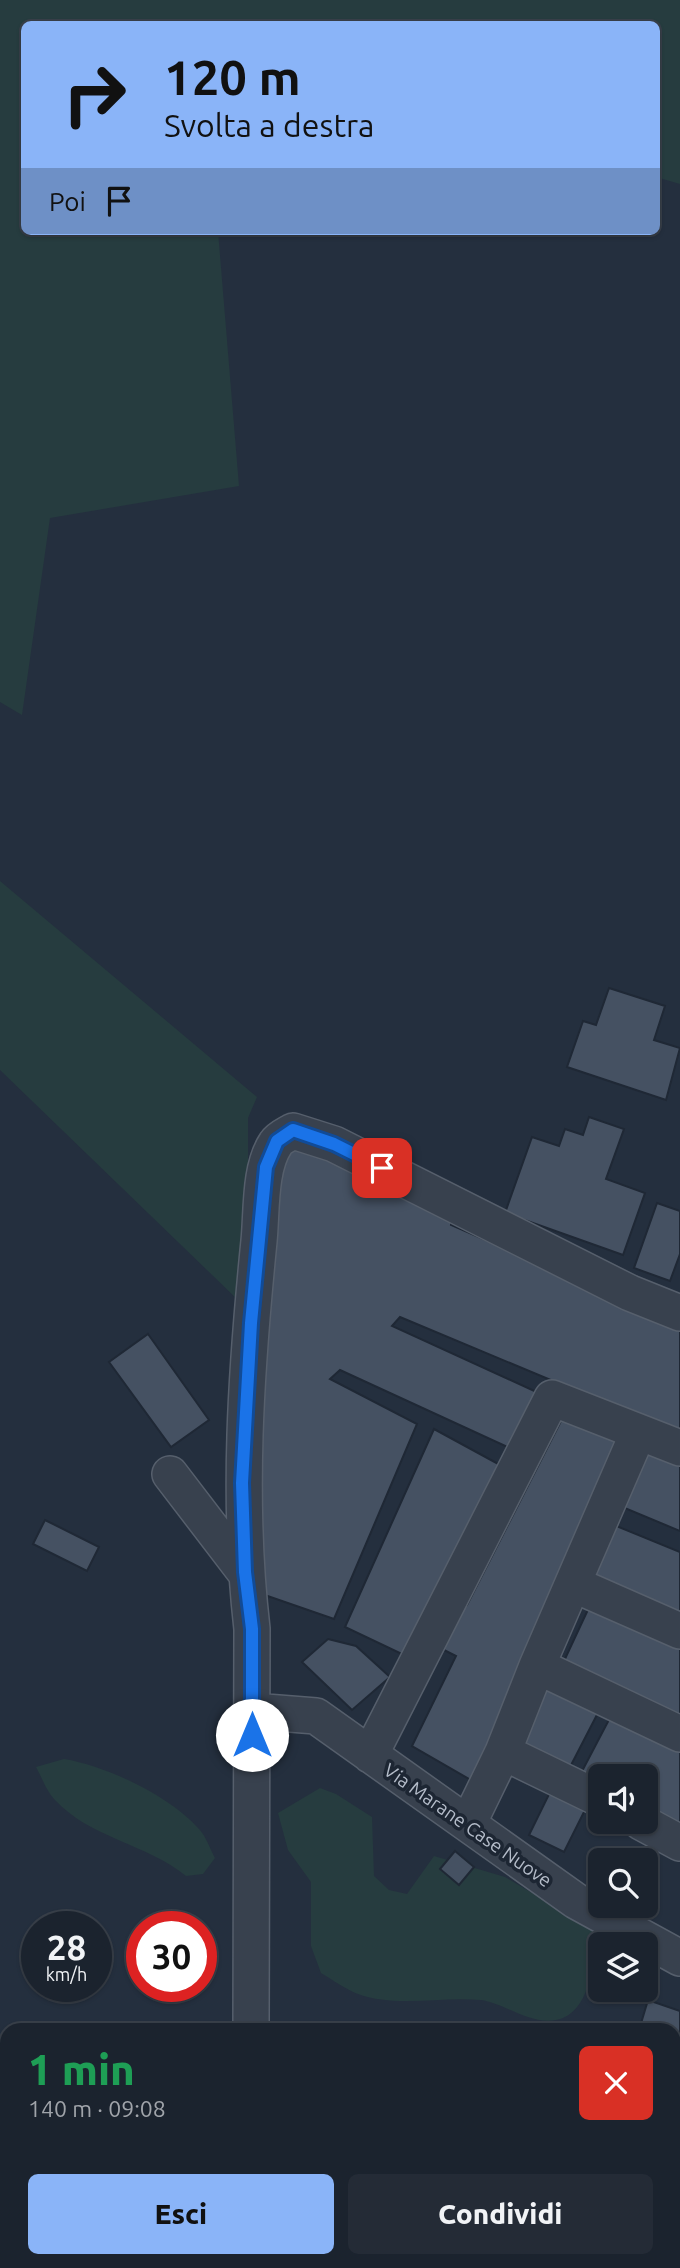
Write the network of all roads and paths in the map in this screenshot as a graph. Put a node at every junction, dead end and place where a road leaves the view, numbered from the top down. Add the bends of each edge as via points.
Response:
1 (680, 1313) edge
2 (638, 1433) junction
3 (680, 1448) edge
4 (170, 1474) dead end
5 (245, 1572) junction
6 (573, 1584) junction
7 (680, 1631) edge
8 (537, 1666) junction
9 (253, 1711) junction
10 (680, 1734) edge
11 (503, 1752) junction
12 (370, 1755) junction
13 (588, 1792) edge
14 (468, 1824) junction
15 (658, 1831) edge
16 (680, 1843) edge
17 (680, 1958) edge
18 (251, 2023) edge

1 - 5 street via 334,1144 293,1130 277,1141 266,1167 242,1483
2 - 3 street
2 - 6 street
2 - 12 street via 552,1398
4 - 5 street
5 - 9 street via 252,1629
6 - 7 street
6 - 8 street
8 - 10 street
8 - 11 street
9 - 12 street, Via Marane Case Nuove via 316,1716
9 - 18 street
11 - 13 street
11 - 14 street
12 - 14 street, Via Marane Case Nuove
14 - 17 street, Via Marane Case Nuove via 576,1901
15 - 16 street

